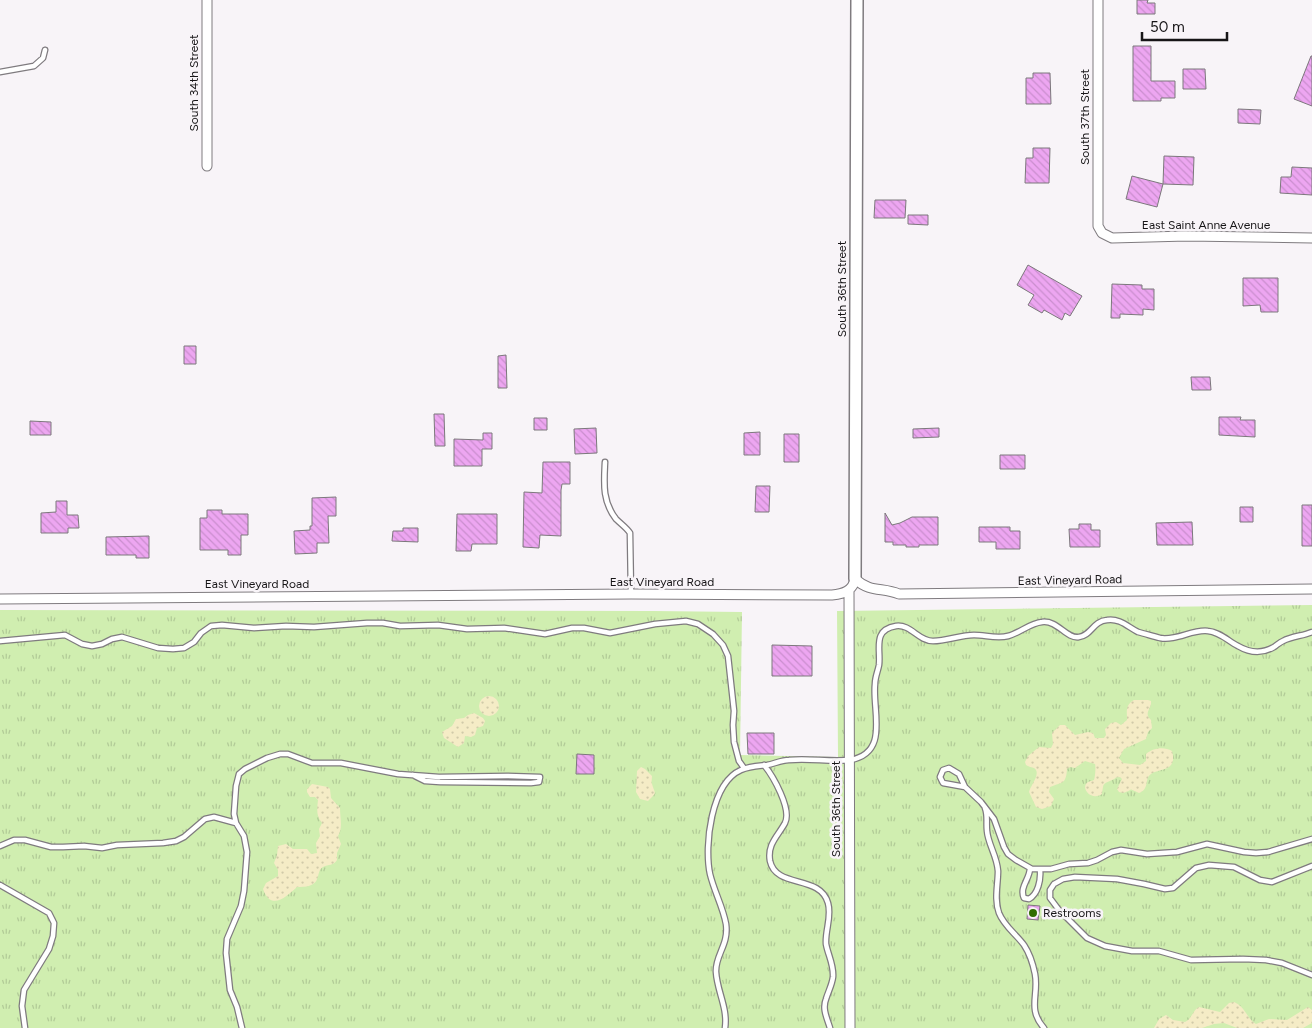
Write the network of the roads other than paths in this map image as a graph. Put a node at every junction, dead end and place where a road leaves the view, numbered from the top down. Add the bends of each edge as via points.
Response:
1 (207, 0) edge
2 (857, 0) edge
3 (1098, 0) edge
4 (45, 50) dead end
5 (0, 72) edge
6 (207, 166) dead end
7 (1102, 234) joint
8 (1312, 238) edge
9 (605, 462) dead end
10 (855, 579) junction
11 (1312, 589) edge
12 (849, 590) junction
13 (631, 594) junction
14 (0, 599) edge
15 (1312, 632) edge
16 (0, 641) edge
17 (850, 760) junction
18 (764, 765) junction
19 (744, 768) junction
20 (412, 775) junction
21 (965, 787) junction
22 (983, 804) junction
23 (236, 823) junction
24 (1312, 839) edge
25 (0, 846) edge
26 (1312, 866) edge
27 (1030, 868) junction
28 (1040, 870) junction
29 (0, 884) edge
30 (1312, 975) edge
31 (25, 1028) edge
32 (242, 1028) edge
33 (726, 1028) edge
34 (830, 1028) edge
35 (850, 1028) edge
36 (1044, 1028) edge

1 - 6 street, South 34th Street
2 - 10 street, South 36th Street
3 - 7 street, South 37th Street via 1098,226
4 - 5 lane via 43,58 34,66
7 - 8 street, East Saint Anne Avenue via 1112,238
9 - 13 lane via 606,502 630,533
10 - 11 street, East Vineyard Road via 874,590 899,594
10 - 12 street
12 - 13 street, East Vineyard Road via 832,595
12 - 17 street, South 36th Street
13 - 14 street, East Vineyard Road
15 - 17 lane via 1256,652 1210,630 1162,638 1139,632 1119,620 1097,622 1079,637 1049,622 1030,625 1008,636 973,635 930,641 906,627 886,628 878,644 879,666 875,684 878,723 874,740 860,758
16 - 19 lane via 52,635 92,646 122,637 173,649 184,648 211,626 222,625 254,628 383,623 467,629 504,628 545,634 572,628 610,633 655,624 698,624 713,634 728,656 734,742
17 - 18 lane via 788,760
17 - 35 street, South 36th Street
18 - 19 lane
18 - 34 lane via 780,790 787,815 770,849 772,868 778,875 812,886 828,900 826,946 833,979 824,1009
19 - 33 lane via 732,777 716,798 710,832 710,874 726,923 727,936 716,971
20 - 20 lane via 425,781 440,782 531,783 539,782 540,777
20 - 23 lane via 341,763 312,763 280,754 239,774 234,814
21 - 21 lane via 944,783 940,777 943,770 953,769
21 - 22 lane
22 - 27 lane via 994,819 1008,854
22 - 36 lane via 986,831 998,870 998,910 1029,954 1036,975 1034,1012
23 - 25 lane via 214,817 205,819 176,841 162,843 102,848 51,847 14,840
23 - 32 lane via 244,836 247,852 241,906 227,939 226,953 230,990
24 - 28 lane via 1256,853 1207,844 1177,852 1147,854 1121,850 1088,863
26 - 30 lane via 1272,882 1234,868 1208,865 1196,868 1173,888 1165,889 1117,879 1063,879 1054,884 1050,898 1087,938 1105,946 1159,951 1191,960 1266,960
27 - 28 lane
27 - 28 lane via 1030,875 1023,886 1024,898 1029,899 1036,892
29 - 31 lane via 49,913 54,924 49,949 24,990

